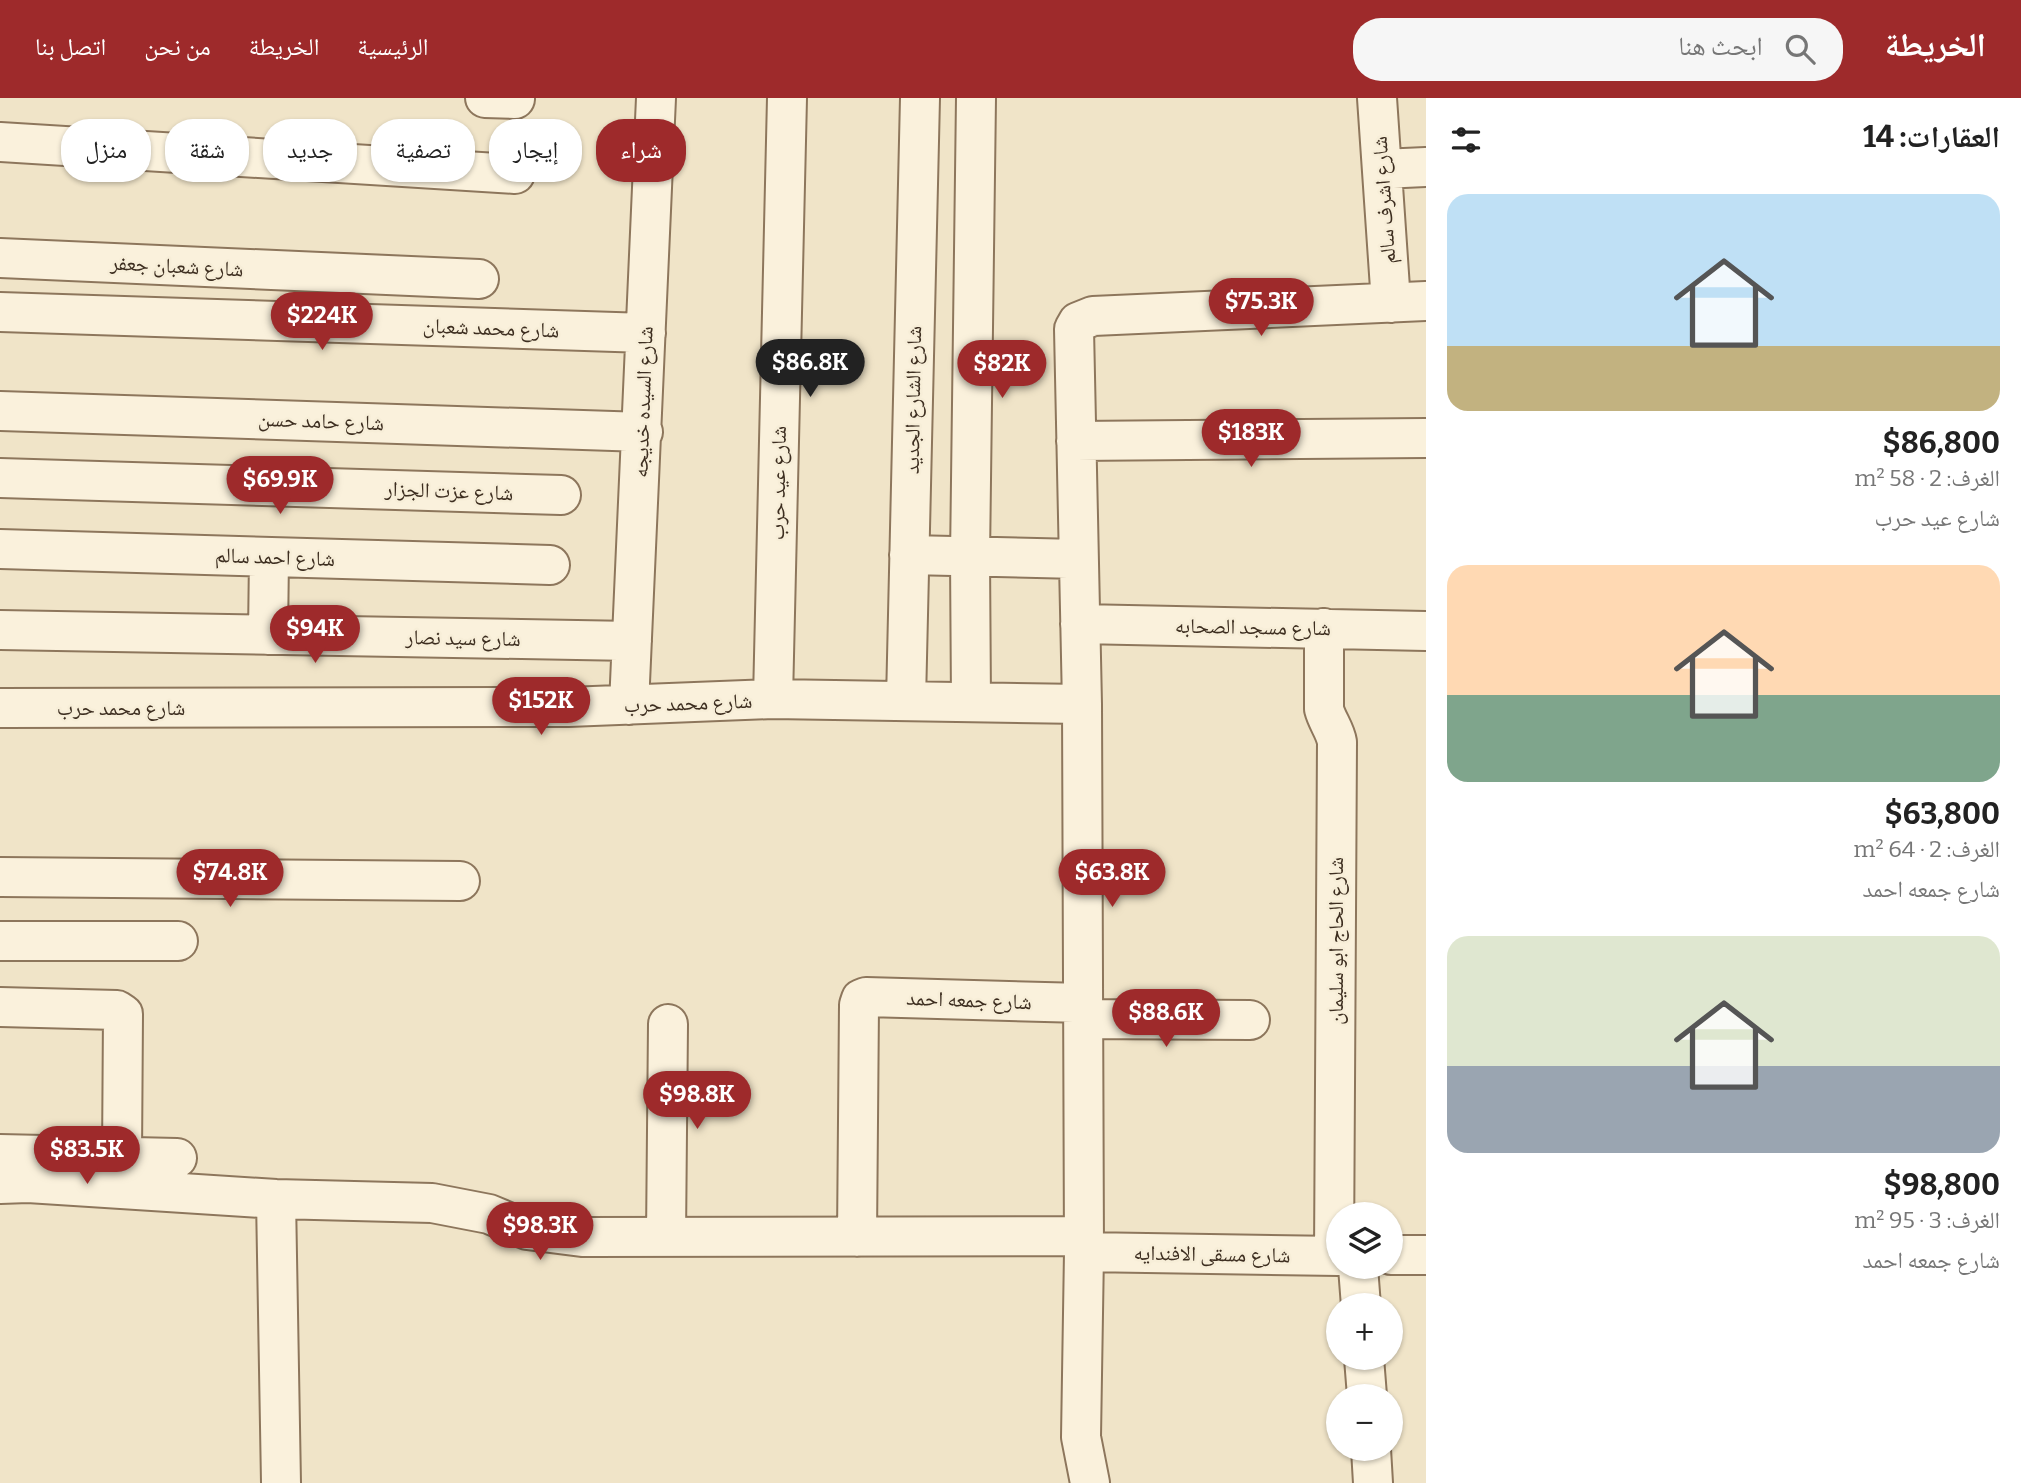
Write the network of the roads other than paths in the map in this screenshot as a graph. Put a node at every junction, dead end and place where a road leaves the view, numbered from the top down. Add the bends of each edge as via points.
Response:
1 (656, 98) edge
2 (787, 98) edge
3 (920, 98) edge
4 (976, 98) edge
5 (1377, 98) edge
6 (0, 142) edge
7 (1426, 167) edge
8 (1381, 169) junction
9 (489, 172) edge
10 (0, 258) edge
11 (479, 279) dead end
12 (1408, 302) edge
13 (0, 312) edge
14 (646, 333) junction
15 (0, 411) edge
16 (643, 432) junction
17 (1426, 439) edge
18 (1076, 440) junction
19 (0, 478) edge
20 (561, 495) dead end
21 (0, 549) edge
22 (909, 555) junction
23 (269, 557) junction
24 (970, 557) junction
25 (1078, 559) junction
26 (550, 565) dead end
27 (1080, 624) junction
28 (1324, 628) junction
29 (0, 630) edge
30 (1426, 631) edge
31 (268, 635) junction
32 (632, 641) junction
33 (773, 699) junction
34 (906, 701) junction
35 (971, 702) junction
36 (1082, 704) junction
37 (629, 705) junction
38 (0, 708) edge
39 (0, 877) edge
40 (460, 881) dead end
41 (0, 941) edge
42 (178, 941) dead end
43 (0, 1007) edge
44 (1083, 1011) junction
45 (1250, 1020) dead end
46 (668, 1024) dead end
47 (0, 1154) edge
48 (122, 1157) junction
49 (177, 1158) dead end
50 (0, 1184) edge
51 (276, 1199) junction
52 (1343, 1202) edge
53 (666, 1237) junction
54 (857, 1237) junction
55 (1084, 1244) junction
56 (1403, 1255) edge
57 (1426, 1255) edge
58 (1326, 1259) edge
59 (1372, 1461) edge
60 (281, 1483) edge
61 (1090, 1483) edge
62 (1373, 1483) edge

1 - 14 street, شارع السيده خديجه
2 - 33 street, شارع عيد حرب
3 - 22 street, شارع الشارع الجديد
4 - 24 street
5 - 8 street, شارع اشرف سالم
6 - 9 street
7 - 8 street
8 - 12 street, شارع اشرف سالم
10 - 11 street, شارع شعبان جعفر
12 - 18 street via 1093,316 1074,329
13 - 14 street, شارع محمد شعبان
14 - 16 street, شارع السيده خديجه
15 - 16 street, شارع حامد حسن
16 - 32 street, شارع السيده خديجه
17 - 18 street
18 - 25 street
19 - 20 street, شارع عزت الجزار
21 - 23 street, شارع احمد سالم
22 - 24 street
22 - 34 street, شارع الشارع الجديد
23 - 26 street, شارع احمد سالم
23 - 31 street
24 - 25 street
24 - 35 street
25 - 27 street
27 - 28 street, شارع مسجد الصحابه
27 - 36 street
28 - 30 street, شارع مسجد الصحابه
28 - 52 street, شارع الحاج ابو سليمان via 1324,709 1337,743
29 - 31 street, شارع سيد نصار
31 - 32 street, شارع سيد نصار
32 - 37 street, شارع السيده خديجه
33 - 34 street, شارع محمد حرب
33 - 37 street, شارع محمد حرب
34 - 35 street, شارع محمد حرب
35 - 36 street, شارع محمد حرب
36 - 44 street
37 - 38 street, شارع محمد حرب
39 - 40 street
41 - 42 street
43 - 48 street via 117,1010 124,1017
44 - 45 street
44 - 54 street, شارع جمعه احمد via 861,999
44 - 55 street
46 - 53 street
47 - 48 street
48 - 49 street
50 - 51 street, شارع مسقى الافندايه
51 - 53 street, شارع مسقى الافندايه via 432,1203 489,1214 527,1230 582,1237
51 - 60 street
53 - 54 street, شارع مسقى الافندايه
54 - 55 street, شارع مسقى الافندايه
55 - 58 street, شارع مسقى الافندايه
55 - 61 street via 1081,1437
56 - 57 street
59 - 62 street

